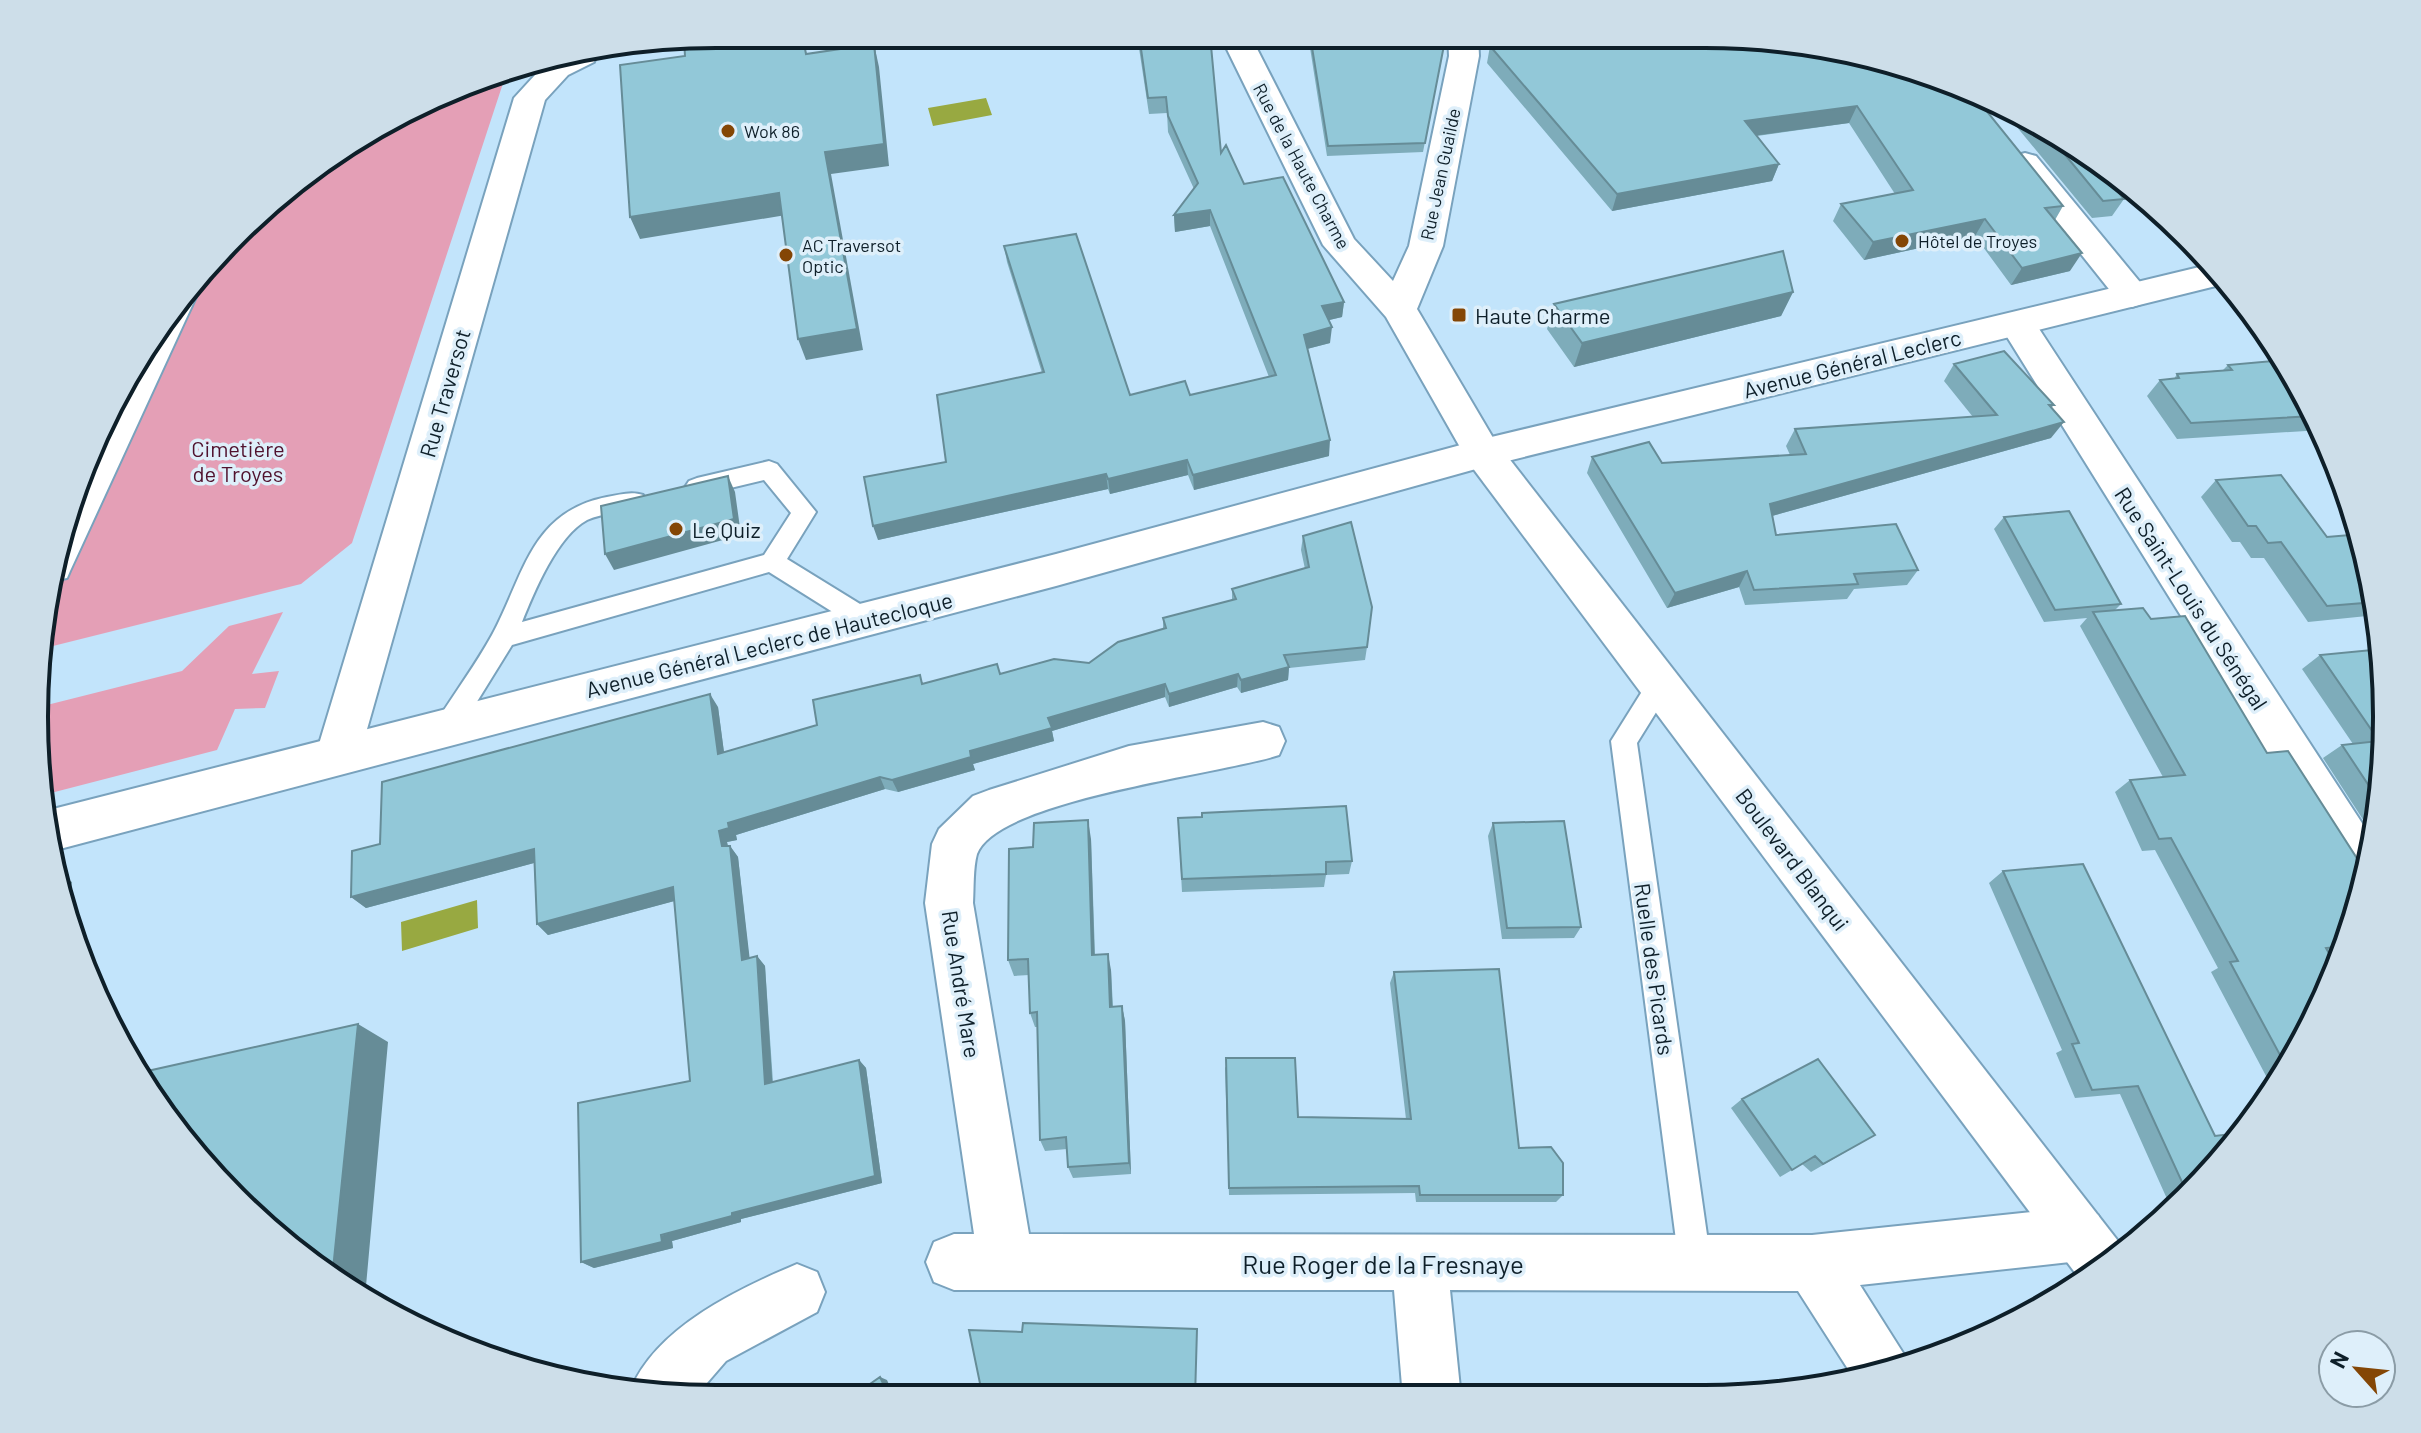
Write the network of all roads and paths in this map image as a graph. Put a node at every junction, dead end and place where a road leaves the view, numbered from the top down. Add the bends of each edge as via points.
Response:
1 (1242, 48) edge
2 (1473, 48) edge
3 (562, 67) edge
4 (2006, 140) edge
5 (2208, 277) edge
6 (2132, 295) junction
7 (1399, 309) junction
8 (2017, 324) junction
9 (168, 335) edge
10 (1483, 453) junction
11 (71, 543) edge
12 (772, 562) junction
13 (864, 619) junction
14 (504, 637) junction
15 (1660, 685) junction
16 (448, 726) junction
17 (1263, 741) dead end
18 (338, 754) junction
19 (58, 829) edge
20 (2358, 857) edge
21 (2092, 1250) edge
22 (980, 1262) joint
23 (1695, 1263) junction
24 (1812, 1263) junction
25 (1420, 1264) junction
26 (797, 1292) dead end
27 (1877, 1362) edge
28 (668, 1383) edge
29 (1431, 1385) edge

1 - 7 street, Rue de la Haute Charme via 1340,245
2 - 7 street, Rue Jean Guailde via 1426,246
3 - 18 street, Rue Traversot via 530,98
4 - 6 street
5 - 6 street, Avenue Général Leclerc
6 - 8 street, Avenue Général Leclerc
7 - 10 street, Rue de la Haute Charme
8 - 10 street, Avenue Général Leclerc
8 - 20 street, Rue Saint-Louis du Sénégal
9 - 11 lane
10 - 13 street, Avenue Général Leclerc de Hautecloque
10 - 15 street, Boulevard Blanqui
12 - 13 lane
12 - 14 lane
12 - 14 lane via 804,512 769,470 576,515 516,600
13 - 16 street, Avenue Général Leclerc de Hautecloque
14 - 16 lane
15 - 21 street, Boulevard Blanqui
15 - 23 lane, Ruelle des Picards via 1624,741
16 - 18 street, Avenue Général Leclerc de Hautecloque
17 - 22 street, Rue André Mare via 1129,766 989,810 955,844 949,903
18 - 19 street, Avenue Général Leclerc de Hautecloque
21 - 24 street, Rue Roger de la Fresnaye
22 - 25 street, Rue Roger de la Fresnaye
23 - 24 street, Rue Roger de la Fresnaye
23 - 25 street, Rue Roger de la Fresnaye
24 - 27 street
25 - 29 street
26 - 28 street via 706,1341

